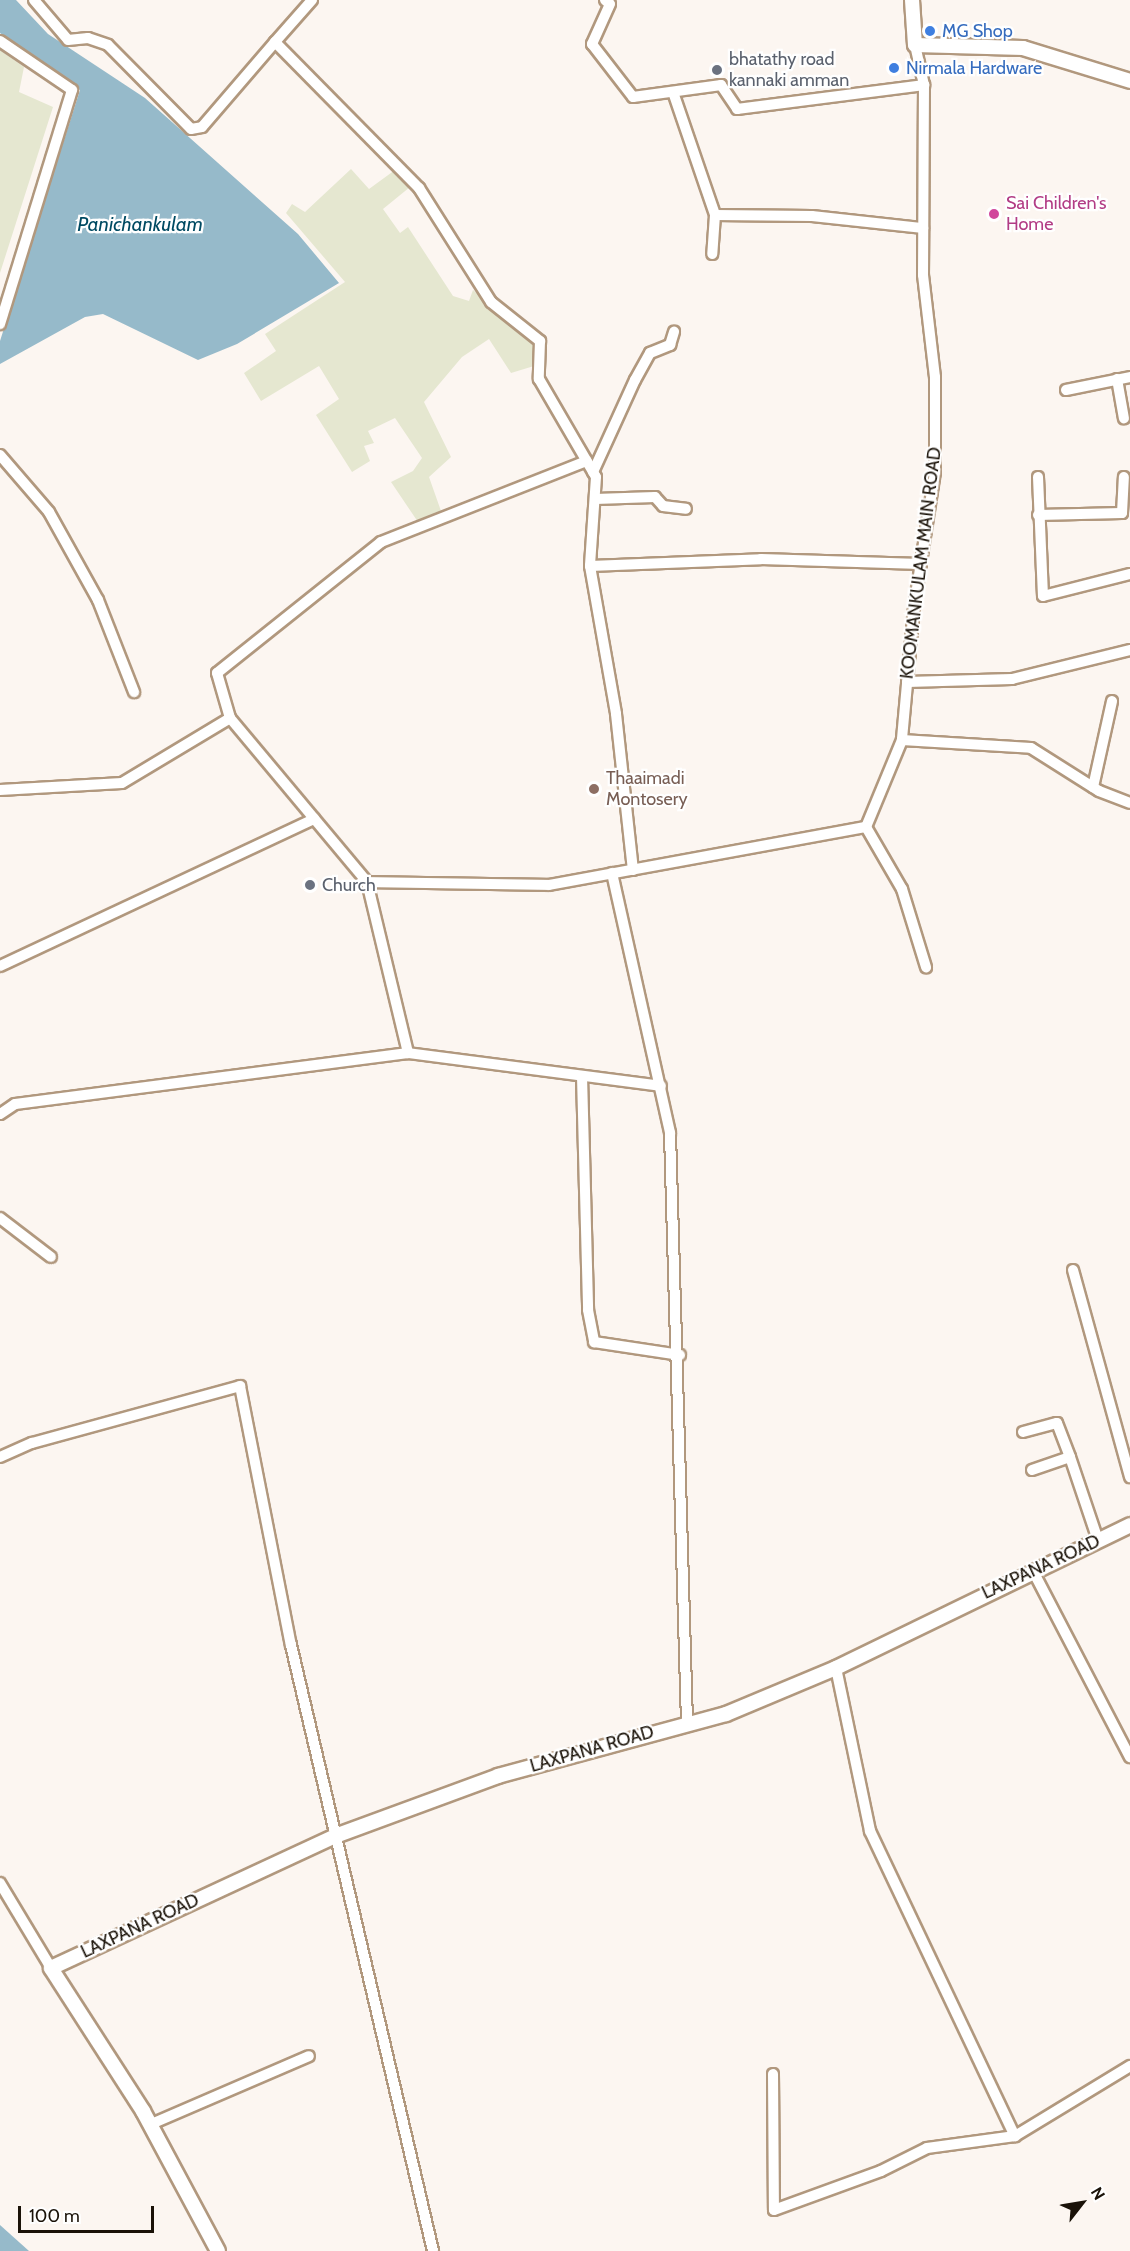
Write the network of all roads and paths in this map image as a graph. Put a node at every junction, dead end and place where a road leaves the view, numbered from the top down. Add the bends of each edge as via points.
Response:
1 (34, 0) edge
2 (312, 0) edge
3 (605, 0) edge
4 (912, 0) edge
5 (0, 41) edge
6 (275, 42) junction
7 (915, 45) junction
8 (1130, 81) edge
9 (924, 86) junction
10 (674, 92) junction
11 (716, 215) junction
12 (923, 228) junction
13 (712, 254) dead end
14 (0, 324) edge
15 (674, 332) dead end
16 (1130, 377) edge
17 (1117, 380) junction
18 (1066, 390) dead end
19 (1124, 418) dead end
20 (2, 460) edge
21 (587, 461) junction
22 (593, 471) junction
23 (1038, 477) dead end
24 (1124, 477) dead end
25 (595, 499) junction
26 (686, 509) dead end
27 (1038, 515) junction
28 (921, 564) junction
29 (590, 566) junction
30 (1130, 574) edge
31 (1130, 650) edge
32 (907, 682) junction
33 (134, 692) dead end
34 (1112, 701) dead end
35 (230, 718) junction
36 (902, 740) junction
37 (1093, 787) junction
38 (0, 790) edge
39 (1130, 803) edge
40 (314, 819) junction
41 (866, 827) junction
42 (633, 870) junction
43 (612, 873) junction
44 (367, 882) junction
45 (0, 966) edge
46 (926, 967) dead end
47 (408, 1053) junction
48 (582, 1076) junction
49 (661, 1086) junction
50 (0, 1114) edge
51 (0, 1218) edge
52 (51, 1257) dead end
53 (1073, 1270) dead end
54 (680, 1355) junction
55 (1023, 1432) dead end
56 (0, 1457) edge
57 (1070, 1457) junction
58 (1032, 1470) dead end
59 (1130, 1477) edge
60 (1130, 1525) edge
61 (1098, 1540) junction
62 (1033, 1571) junction
63 (836, 1668) junction
64 (687, 1723) junction
65 (1130, 1757) edge
66 (338, 1835) junction
67 (0, 1883) edge
68 (51, 1968) junction
69 (309, 2056) dead end
70 (1130, 2066) edge
71 (773, 2074) dead end
72 (149, 2125) junction
73 (1015, 2136) junction
74 (219, 2251) edge
75 (433, 2251) edge

1 - 6 street via 68,40 88,38 108,45 192,129 202,127
2 - 6 street
3 - 10 street via 610,4 592,44 633,97
4 - 7 street, KOOMANKULAM MAIN ROAD
5 - 14 street via 72,90
6 - 21 street via 419,188 491,302 540,341 539,379
7 - 8 street via 1023,48
7 - 9 street, KOOMANKULAM MAIN ROAD
9 - 10 street via 737,109 721,85
9 - 12 street, KOOMANKULAM MAIN ROAD
10 - 11 street
11 - 12 street via 812,216
11 - 13 street
12 - 28 street, KOOMANKULAM MAIN ROAD via 935,376 935,472
15 - 22 street via 670,345 650,353
16 - 17 street
17 - 18 street
17 - 19 street
20 - 33 street via 49,512 98,600
21 - 22 street
21 - 35 street via 381,542 217,673
22 - 25 street
23 - 27 street
24 - 27 street via 1122,513
25 - 26 street via 655,497 663,506
25 - 29 street
27 - 30 street via 1043,596
28 - 29 street via 761,560
28 - 32 street, KOOMANKULAM MAIN ROAD
29 - 42 street via 616,714
31 - 32 street via 1012,679
32 - 36 street, KOOMANKULAM MAIN ROAD
34 - 37 street
35 - 38 street via 122,783
35 - 40 street
36 - 37 street via 1031,748
36 - 41 street, KOOMANKULAM MAIN ROAD
37 - 39 street
40 - 44 street
40 - 45 street
41 - 42 street
41 - 46 street via 902,888
42 - 43 street
43 - 44 street via 549,885
43 - 49 street
44 - 47 street
47 - 48 street
47 - 50 street via 15,1104
48 - 49 street
48 - 54 street via 588,1310 594,1342
49 - 54 street via 670,1133
51 - 52 street
53 - 59 street
54 - 64 street
55 - 57 street via 1057,1423
56 - 66 street via 32,1443 240,1386 291,1645
57 - 58 street
57 - 61 street
60 - 61 street, LAXPANA ROAD
61 - 62 street, LAXPANA ROAD
62 - 63 street, LAXPANA ROAD
62 - 65 street
63 - 64 street, LAXPANA ROAD via 726,1714
63 - 73 street via 870,1831
64 - 66 street, LAXPANA ROAD via 498,1776
66 - 68 street, LAXPANA ROAD
66 - 75 street
67 - 68 street
68 - 72 street
69 - 72 street
70 - 73 street
71 - 73 street via 774,2210 927,2148
72 - 74 street

